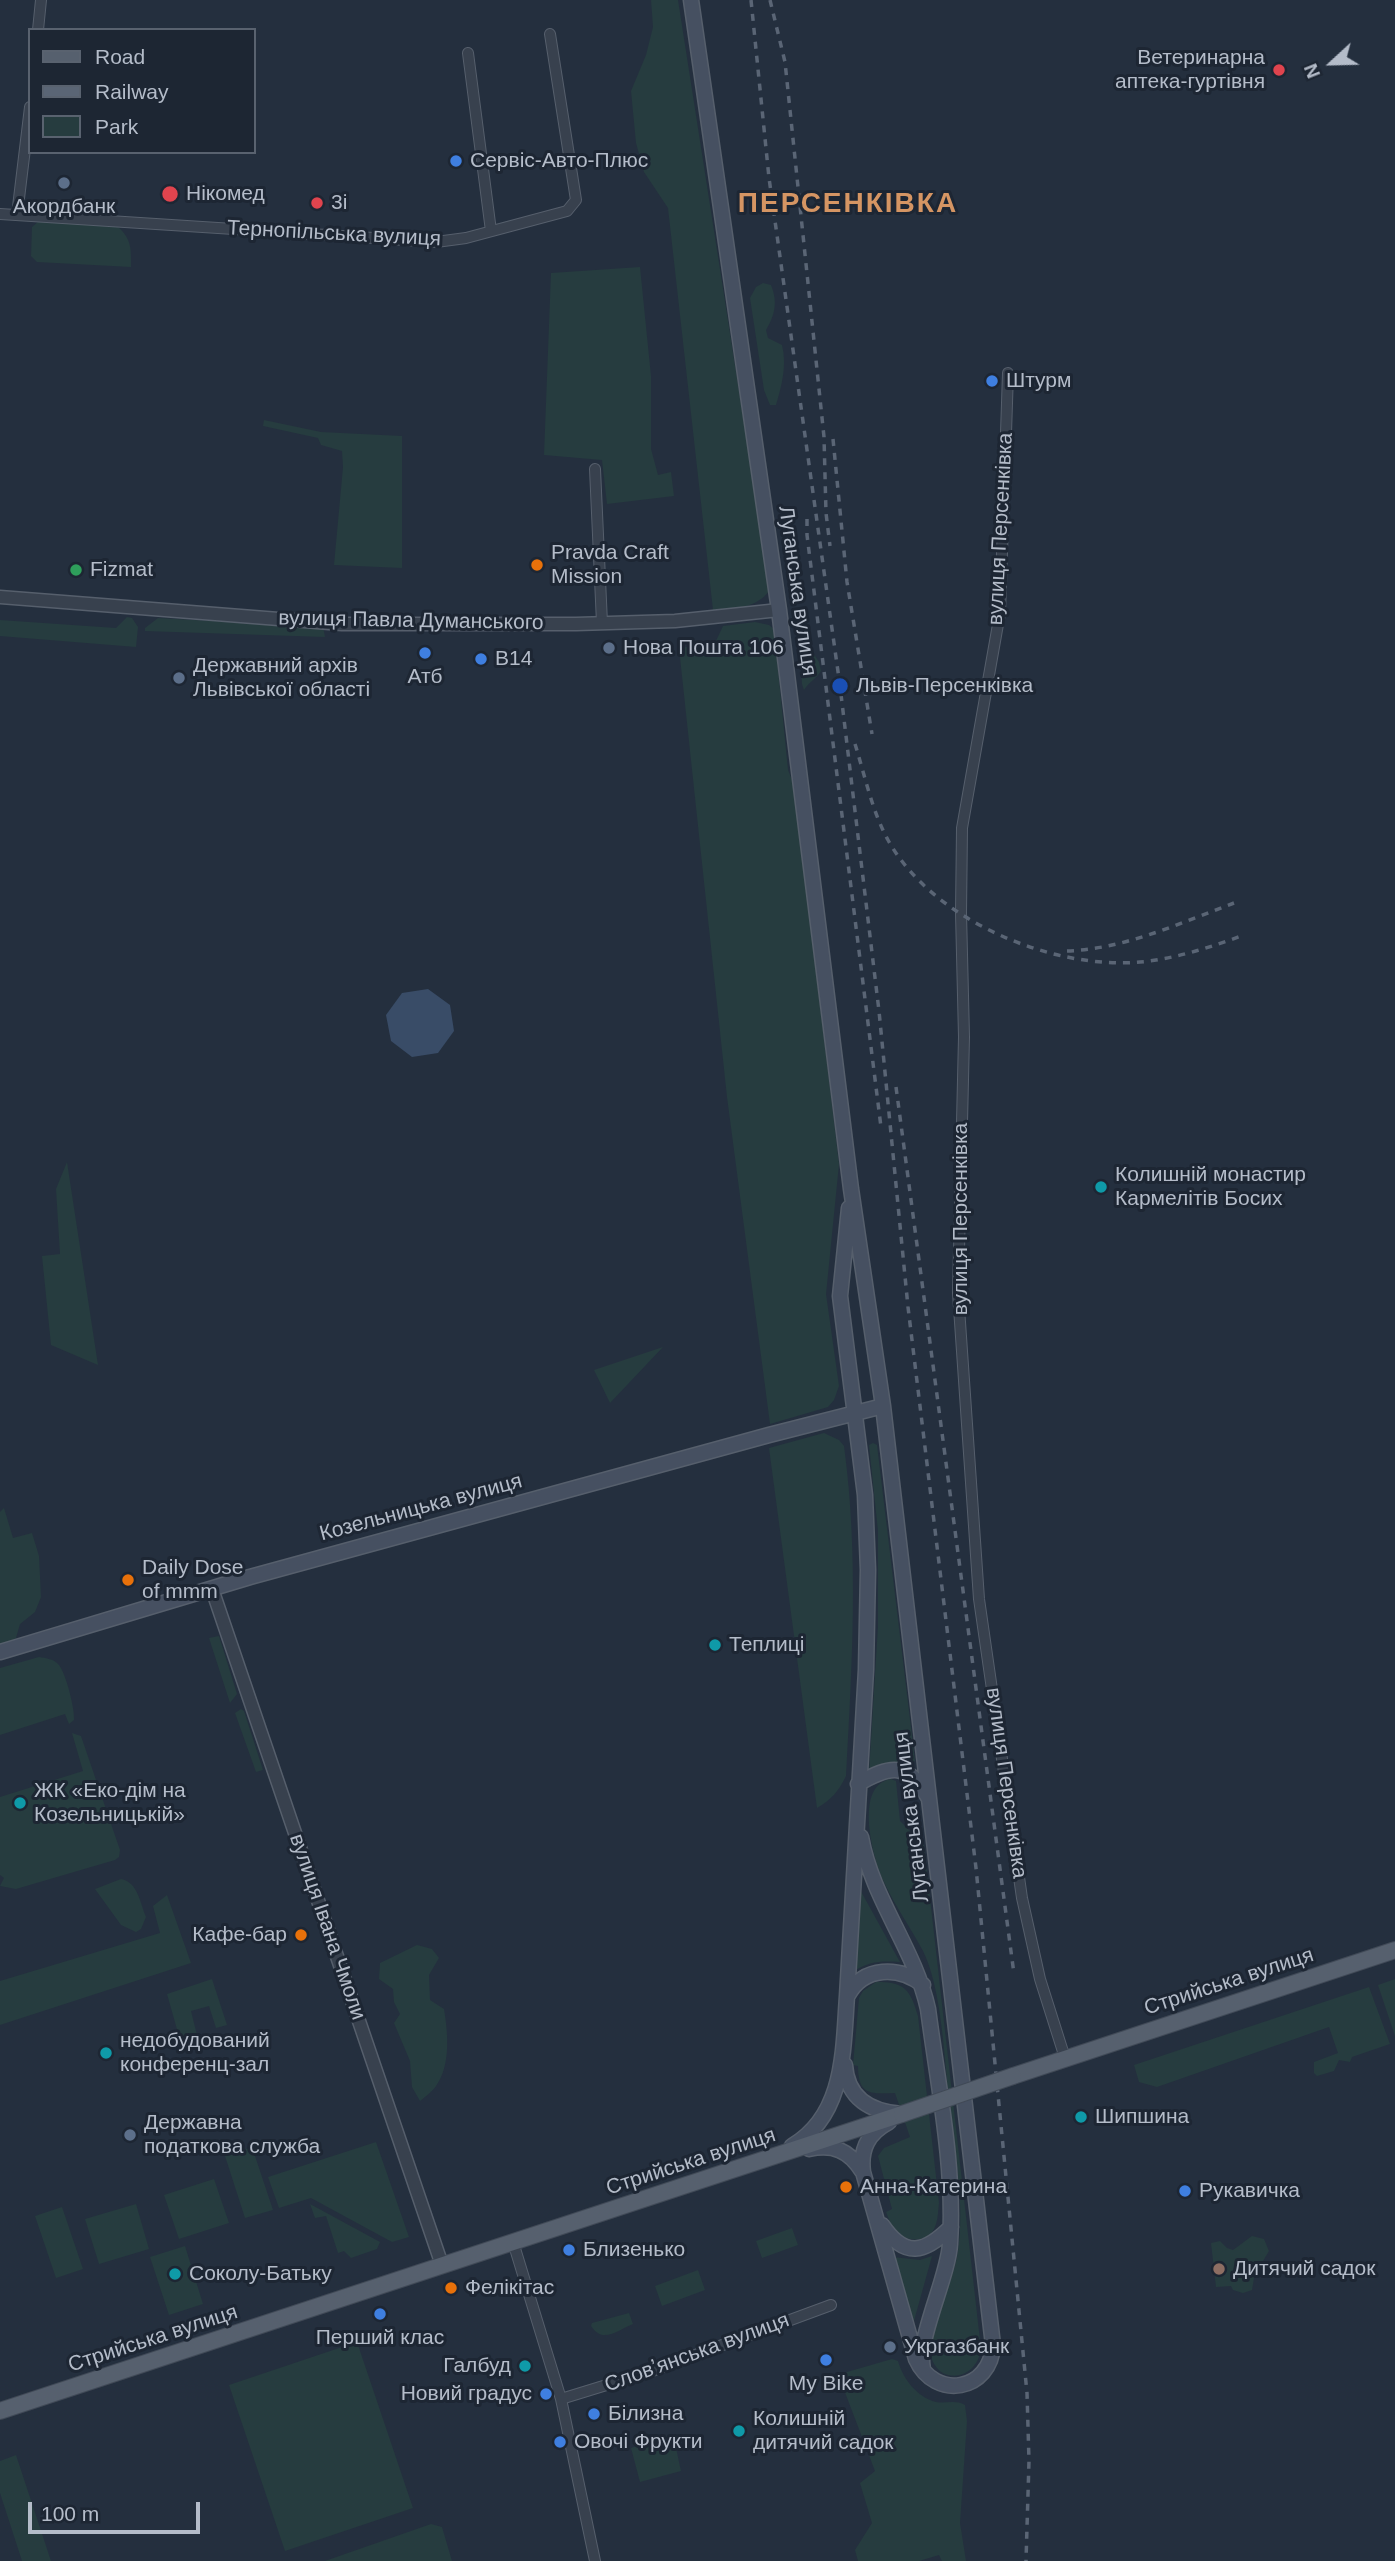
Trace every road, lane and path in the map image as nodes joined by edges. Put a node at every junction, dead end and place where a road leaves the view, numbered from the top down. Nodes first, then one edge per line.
1 (41, 0) edge
2 (691, 0) edge
3 (38, 28) edge
4 (550, 34) dead end
5 (468, 53) dead end
6 (28, 124) edge
7 (0, 214) edge
8 (17, 215) junction
9 (491, 231) junction
10 (1008, 373) dead end
11 (595, 469) dead end
12 (0, 597) edge
13 (779, 610) junction
14 (602, 623) junction
15 (851, 1189) junction
16 (883, 1406) junction
17 (855, 1413) junction
18 (212, 1589) junction
19 (0, 1652) edge
20 (858, 1784) junction
21 (932, 1803) junction
22 (858, 1818) junction
23 (1395, 1950) edge
24 (923, 1985) junction
25 (847, 1996) junction
26 (844, 2047) junction
27 (1065, 2058) junction
28 (902, 2114) junction
29 (775, 2157) junction
30 (863, 2172) junction
31 (874, 2211) junction
32 (951, 2227) junction
33 (513, 2242) junction
34 (442, 2265) junction
35 (831, 2305) dead end
36 (924, 2373) junction
37 (561, 2399) junction
38 (0, 2412) edge
39 (595, 2561) edge

1 - 3 street
2 - 13 main road, Луганська вулиця
4 - 9 street, Тернопільська вулиця
5 - 9 street
6 - 8 street
7 - 8 street, Тернопільська вулиця
8 - 9 street, Тернопільська вулиця
10 - 27 street, вулиця Персенківка
11 - 14 street
12 - 14 street, вулиця Павла Думанського
13 - 14 street, вулиця Павла Думанського
13 - 15 main road, Луганська вулиця
15 - 16 main road, Луганська вулиця
15 - 17 main road, Луганська вулиця
16 - 17 main road, Козельницька вулиця
16 - 21 main road, Луганська вулиця
17 - 18 main road, Козельницька вулиця
17 - 20 main road, Луганська вулиця
18 - 19 main road, Козельницька вулиця
18 - 34 street, вулиця Івана Чмоли
20 - 21 main road
20 - 22 main road, Луганська вулиця
21 - 36 main road, Луганська вулиця
22 - 24 main road, Луганська вулиця
22 - 25 main road, Луганська вулиця
23 - 27 main road, Стрийська вулиця
24 - 25 main road
24 - 32 main road, Луганська вулиця
25 - 26 main road, Луганська вулиця
26 - 28 main road, Луганська вулиця
26 - 29 main road, Луганська вулиця
27 - 28 main road, Стрийська вулиця, bridge
28 - 29 main road, Стрийська вулиця
28 - 30 main road
29 - 30 main road
29 - 33 main road, Стрийська вулиця
30 - 31 main road
31 - 32 main road
31 - 36 main road
32 - 36 main road, Луганська вулиця
33 - 34 main road, Стрийська вулиця
33 - 37 street
34 - 38 main road, Стрийська вулиця
35 - 37 street, Словʼянська вулиця
37 - 39 street

